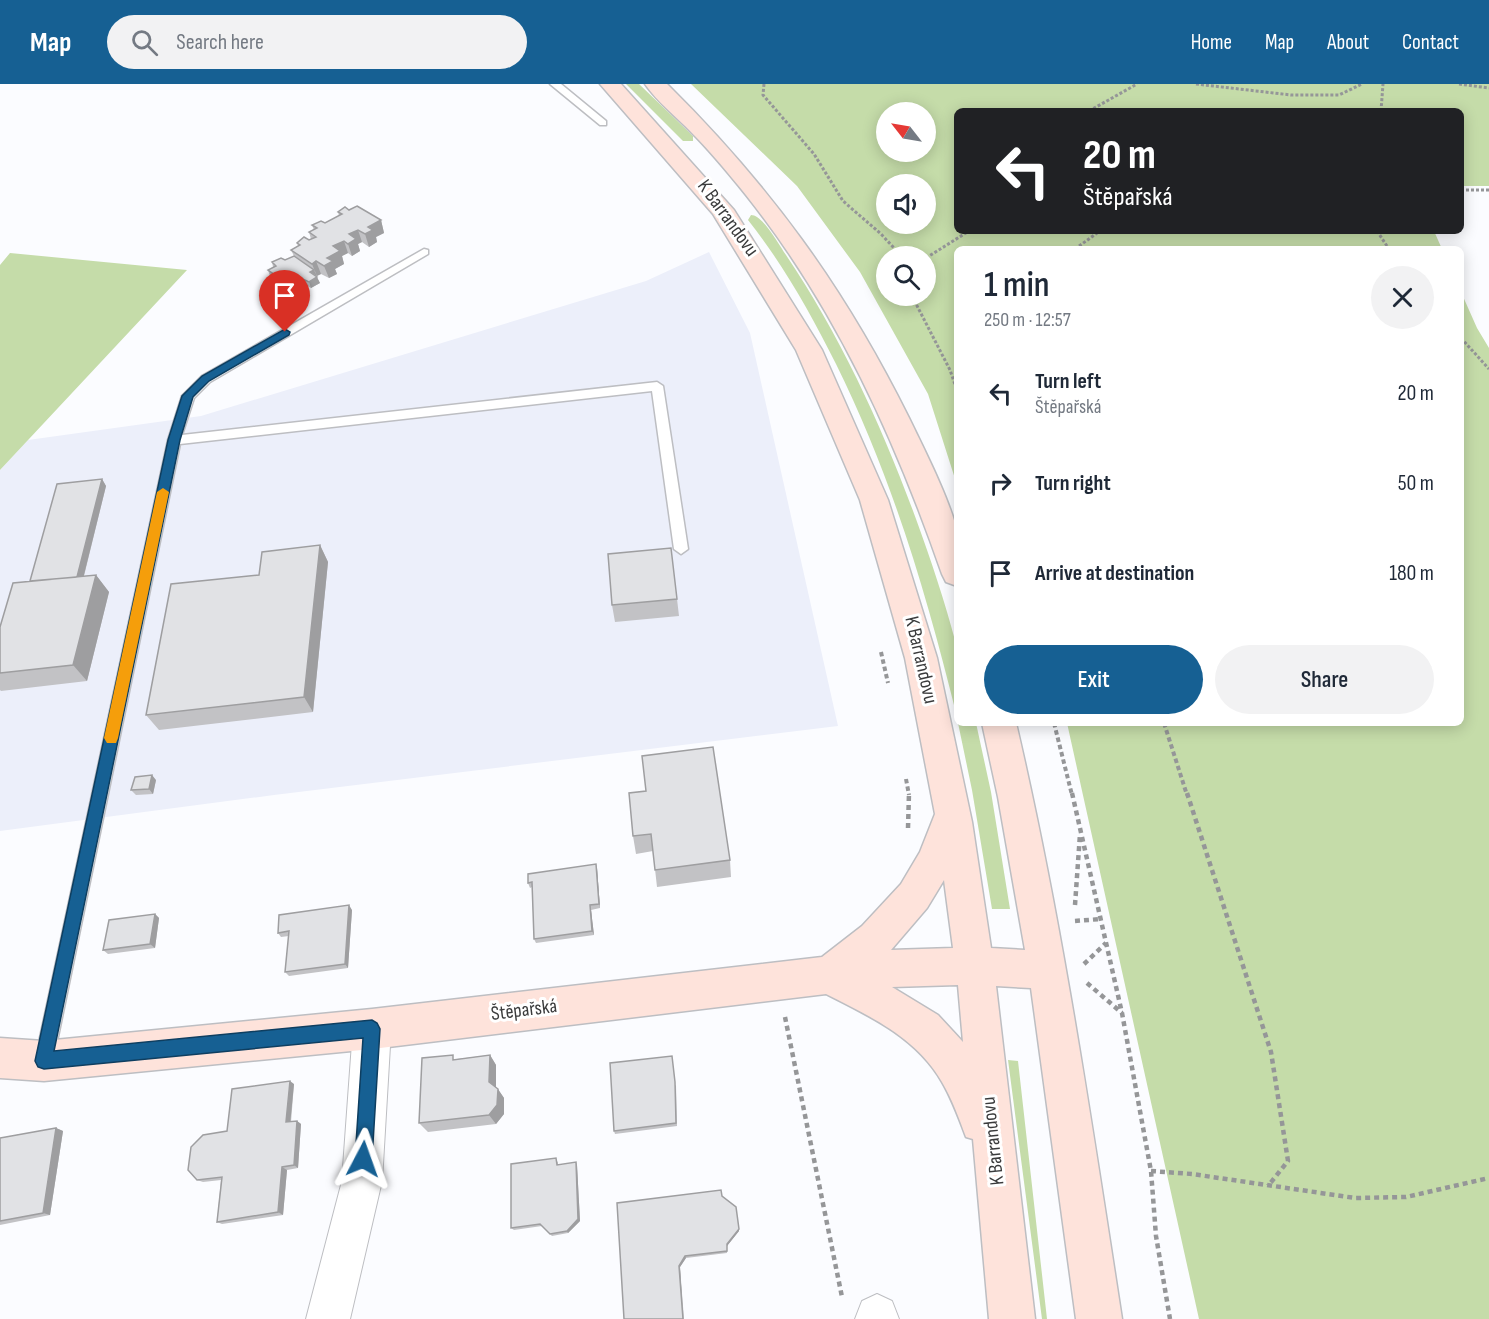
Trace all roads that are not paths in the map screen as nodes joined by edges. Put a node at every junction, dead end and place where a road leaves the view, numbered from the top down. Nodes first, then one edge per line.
1 (555, 84) edge
2 (610, 84) edge
3 (655, 84) edge
4 (672, 94) edge
5 (603, 123) dead end
6 (424, 252) dead end
7 (174, 440) junction
8 (681, 549) dead end
9 (954, 566) edge
10 (1000, 726) edge
11 (953, 812) junction
12 (973, 966) junction
13 (1065, 974) junction
14 (829, 976) junction
15 (372, 1029) junction
16 (0, 1058) edge
17 (44, 1061) junction
18 (996, 1169) junction
19 (328, 1319) edge
20 (1012, 1319) edge
21 (1099, 1319) edge

1 - 5 lane
2 - 11 main road, K Barrandovu
3 - 4 main road, K Barrandovu
4 - 9 main road, K Barrandovu
6 - 7 lane
7 - 8 lane
7 - 17 lane
10 - 13 main road
11 - 12 main road, K Barrandovu
11 - 14 main road
12 - 13 main road, Štěpařská
12 - 14 main road, Štěpařská
12 - 18 main road, K Barrandovu
13 - 21 main road
14 - 15 main road, Štěpařská
14 - 18 main road
15 - 17 main road, Štěpařská
15 - 19 street
16 - 17 main road, Štěpařská
18 - 20 main road, K Barrandovu

